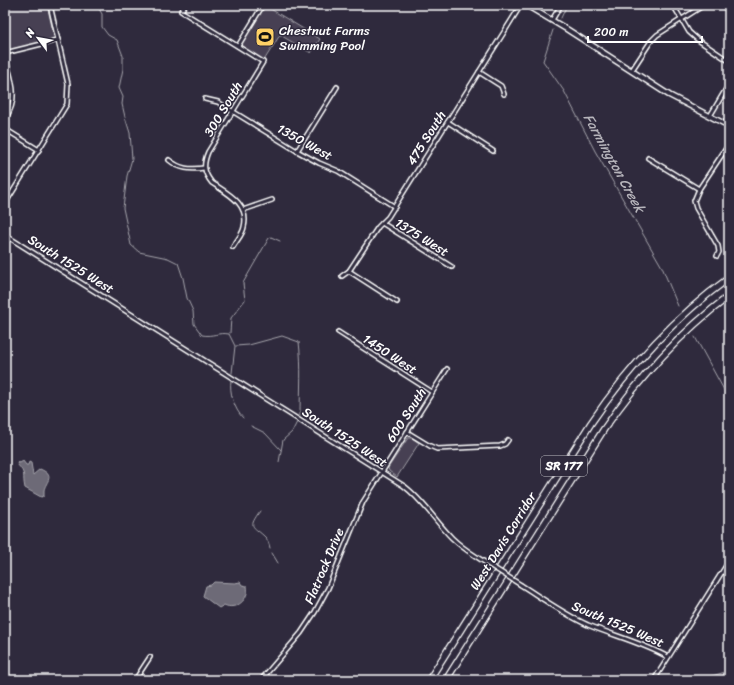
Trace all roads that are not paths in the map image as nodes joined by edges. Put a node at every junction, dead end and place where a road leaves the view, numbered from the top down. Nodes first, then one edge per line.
1 (9, 5) edge
2 (50, 5) edge
3 (185, 5) edge
4 (263, 5) edge
5 (521, 5) edge
6 (526, 5) edge
7 (561, 5) edge
8 (673, 5) edge
9 (704, 5) edge
10 (5, 6) edge
11 (682, 19) junction
12 (552, 20) junction
13 (58, 40) junction
14 (238, 46) junction
15 (5, 54) edge
16 (729, 61) edge
17 (632, 70) junction
18 (479, 72) junction
19 (729, 84) edge
20 (337, 87) dead end
21 (504, 94) dead end
22 (205, 99) dead end
23 (233, 111) junction
24 (710, 116) junction
25 (5, 119) edge
26 (448, 122) junction
27 (729, 126) edge
28 (5, 129) edge
29 (729, 144) edge
30 (39, 150) junction
31 (296, 150) junction
32 (493, 151) dead end
33 (648, 158) dead end
34 (169, 160) dead end
35 (204, 168) junction
36 (699, 188) junction
37 (272, 200) dead end
38 (5, 204) edge
39 (395, 207) junction
40 (243, 210) junction
41 (382, 223) junction
42 (5, 235) edge
43 (233, 246) dead end
44 (717, 256) dead end
45 (452, 267) dead end
46 (349, 271) junction
47 (342, 276) dead end
48 (729, 278) edge
49 (729, 296) edge
50 (397, 302) dead end
51 (338, 332) dead end
52 (447, 369) dead end
53 (432, 392) junction
54 (407, 432) junction
55 (508, 440) dead end
56 (382, 472) junction
57 (729, 561) edge
58 (150, 657) dead end
59 (668, 657) junction
60 (135, 680) edge
61 (260, 680) edge
62 (429, 680) edge
63 (446, 680) edge
64 (654, 680) edge

1 - 10 street
2 - 13 street
3 - 14 street
4 - 14 street
5 - 18 street, 475 South
6 - 12 street
7 - 12 street
8 - 11 street
9 - 11 street
11 - 16 street
11 - 17 street
12 - 17 street
13 - 15 street
13 - 30 street
14 - 23 street, 300 South
15 - 25 street
17 - 24 street
18 - 21 street
18 - 26 street, 475 South
19 - 24 street
20 - 31 street
22 - 23 street, 1350 West
23 - 31 street, 1350 West
23 - 35 street, 300 South
24 - 27 street
26 - 32 street
26 - 39 street, 475 South
28 - 30 street
29 - 36 street
30 - 38 street
31 - 39 street, 1350 West
33 - 36 street
34 - 35 street
35 - 40 street
36 - 44 street
37 - 40 street
39 - 41 street, 475 South
40 - 43 street
41 - 45 street, 1375 West
41 - 46 street, 475 South
42 - 56 street, South 1525 West
46 - 47 street, 475 South
46 - 50 street
48 - 62 highway, West Davis Corridor / SR 177
49 - 63 highway, West Davis Corridor / SR 177
51 - 53 street, 1450 West
52 - 53 street, 600 South
53 - 54 street, 600 South
54 - 55 street
54 - 56 street, 600 South
56 - 59 street, South 1525 West, bridge
56 - 61 street, Flatrock Drive
57 - 59 street
58 - 60 street
59 - 64 street

